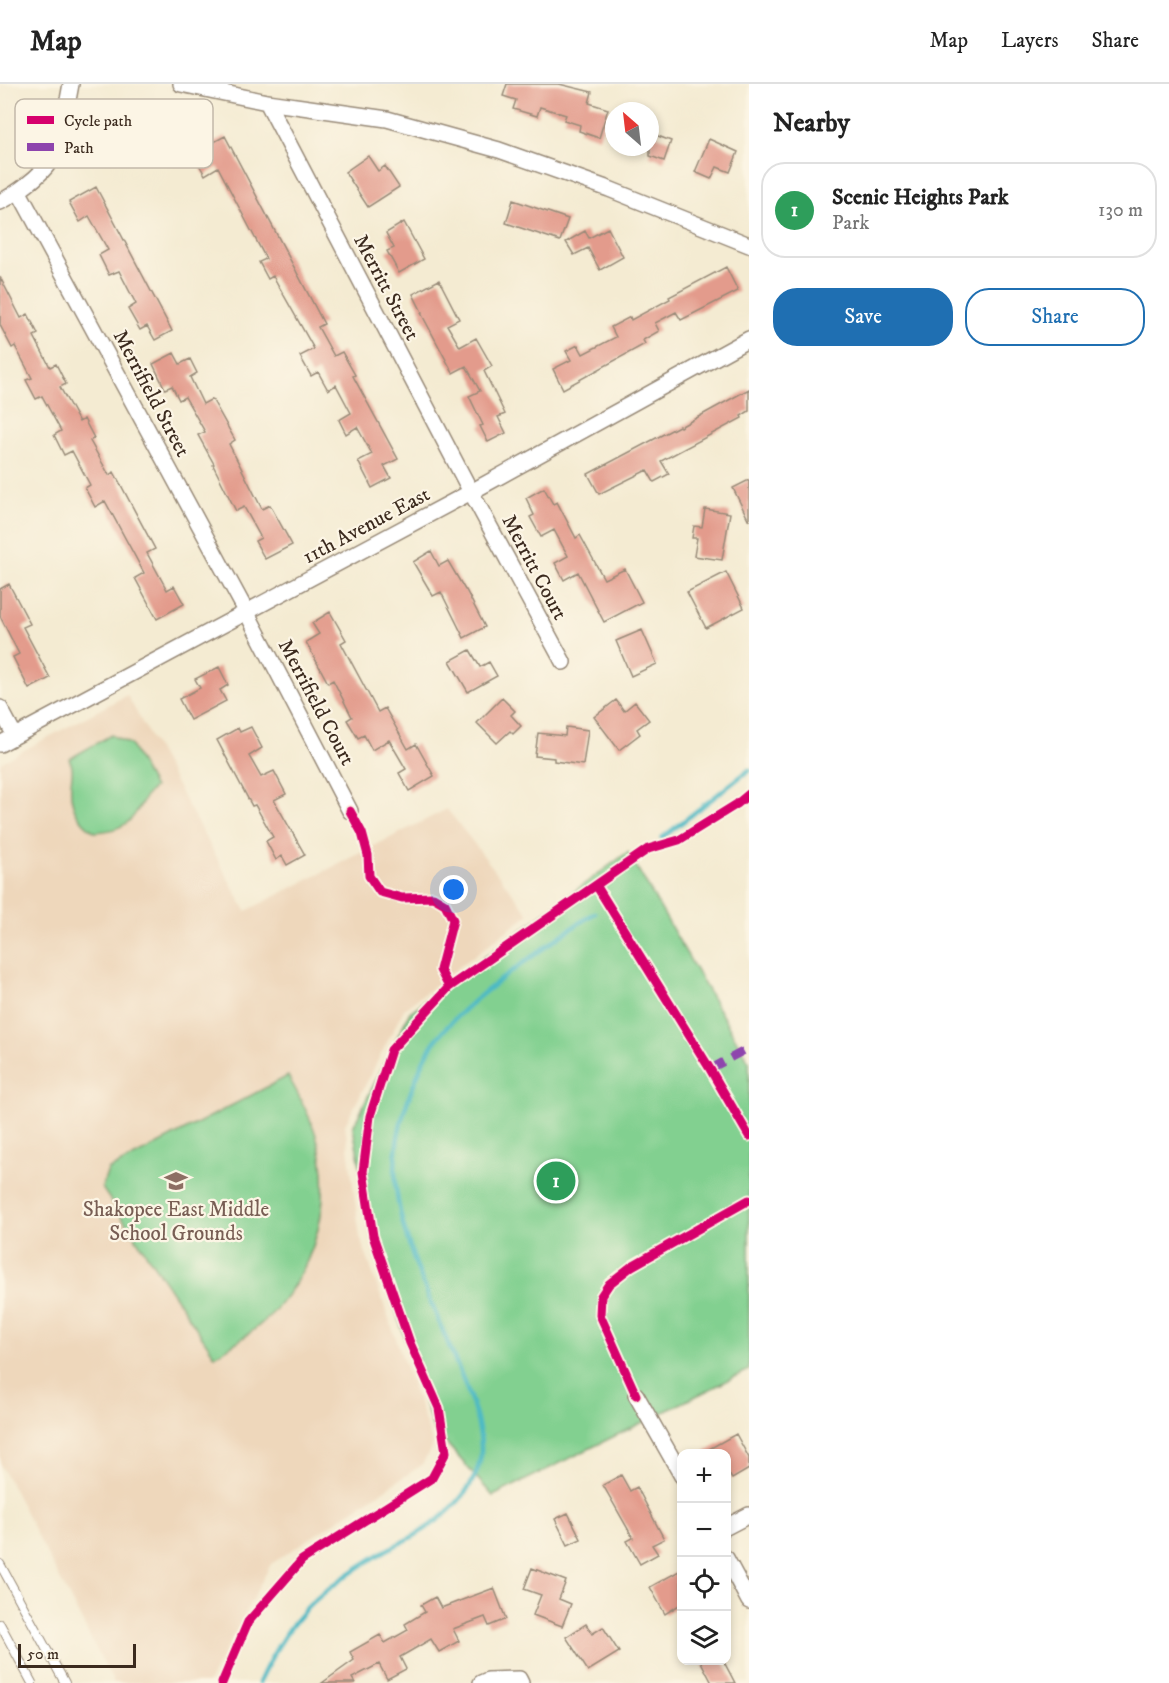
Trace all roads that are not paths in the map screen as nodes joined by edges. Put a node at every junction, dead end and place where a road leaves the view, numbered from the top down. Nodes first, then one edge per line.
1 (71, 84) edge
2 (181, 84) edge
3 (68, 99) edge
4 (267, 102) junction
5 (43, 168) edge
6 (19, 192) junction
7 (0, 202) edge
8 (749, 245) edge
9 (749, 339) edge
10 (471, 492) junction
11 (247, 613) junction
12 (563, 662) dead end
13 (0, 708) edge
14 (15, 736) junction
15 (0, 744) edge
16 (350, 811) dead end
17 (636, 1395) dead end
18 (677, 1469) edge
19 (749, 1515) edge
20 (731, 1524) edge
21 (0, 1564) edge
22 (731, 1567) edge
23 (749, 1601) edge
24 (0, 1624) edge
25 (520, 1681) edge
26 (32, 1683) edge
27 (65, 1683) edge
28 (481, 1683) edge

1 - 3 street
2 - 4 street
4 - 8 street
4 - 10 street, Merritt Street
5 - 6 street
6 - 7 street
6 - 11 street, Merrifield Street
9 - 10 street, 11th Avenue East
10 - 11 street, 11th Avenue East
10 - 12 street, Merritt Court
11 - 14 street, 11th Avenue East
11 - 16 street, Merrifield Court
13 - 14 street
14 - 15 street, 11th Avenue East
17 - 18 street
19 - 20 street
21 - 27 lane
22 - 23 street
24 - 26 lane
25 - 28 street

